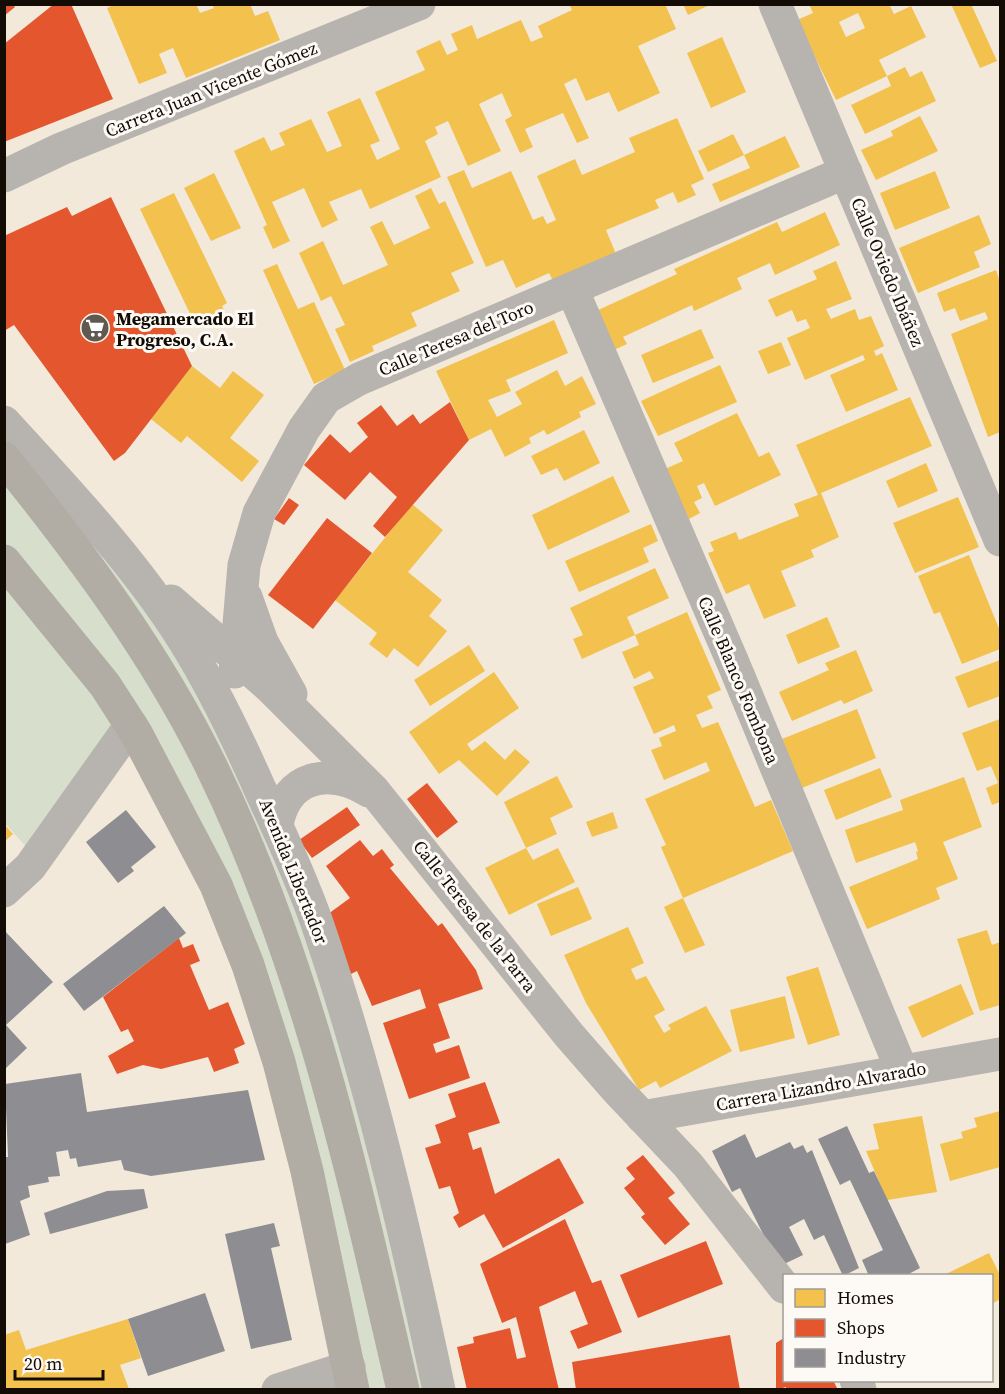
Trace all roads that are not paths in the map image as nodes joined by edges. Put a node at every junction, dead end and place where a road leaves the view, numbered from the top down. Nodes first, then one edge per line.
1 (775, 4) edge
2 (401, 8) edge
3 (846, 172) junction
4 (4, 176) edge
5 (572, 289) junction
6 (4, 422) edge
7 (4, 459) edge
8 (1000, 540) edge
9 (4, 561) edge
10 (137, 572) junction
11 (242, 582) junction
12 (236, 657) junction
13 (130, 725) junction
14 (319, 735) junction
15 (243, 749) junction
16 (382, 800) junction
17 (277, 825) junction
18 (4, 891) edge
19 (1000, 1054) edge
20 (902, 1071) junction
21 (642, 1117) junction
22 (783, 1286) edge
23 (351, 1378) edge
24 (278, 1389) edge
25 (403, 1389) edge
26 (439, 1389) edge

1 - 3 street, Calle Oviedo Ibáñez
2 - 4 street, Carrera Juan Vicente Gómez
3 - 5 street, Calle Teresa del Toro
3 - 8 street, Calle Oviedo Ibáñez
5 - 11 street, Calle Teresa del Toro
5 - 20 street, Calle Blanco Fombona
6 - 10 street, Avenida Libertador
7 - 25 main road, Avenida Libertador
9 - 13 main road
10 - 12 street, Calle Teresa de la Parra
10 - 15 street, Avenida Libertador
11 - 12 street, Calle Teresa del Toro
11 - 14 street
12 - 14 street, Calle Teresa de la Parra
12 - 15 street, Calle Teresa del Toro
13 - 18 street
13 - 23 main road
14 - 16 street, Calle Teresa de la Parra
15 - 17 street, Avenida Libertador
16 - 17 street
16 - 21 street, Calle Teresa de la Parra
17 - 26 street, Avenida Libertador
19 - 20 street, Carrera Lizandro Alvarado
20 - 21 street, Carrera Lizandro Alvarado
21 - 22 street, Calle Teresa de la Parra
23 - 24 street

